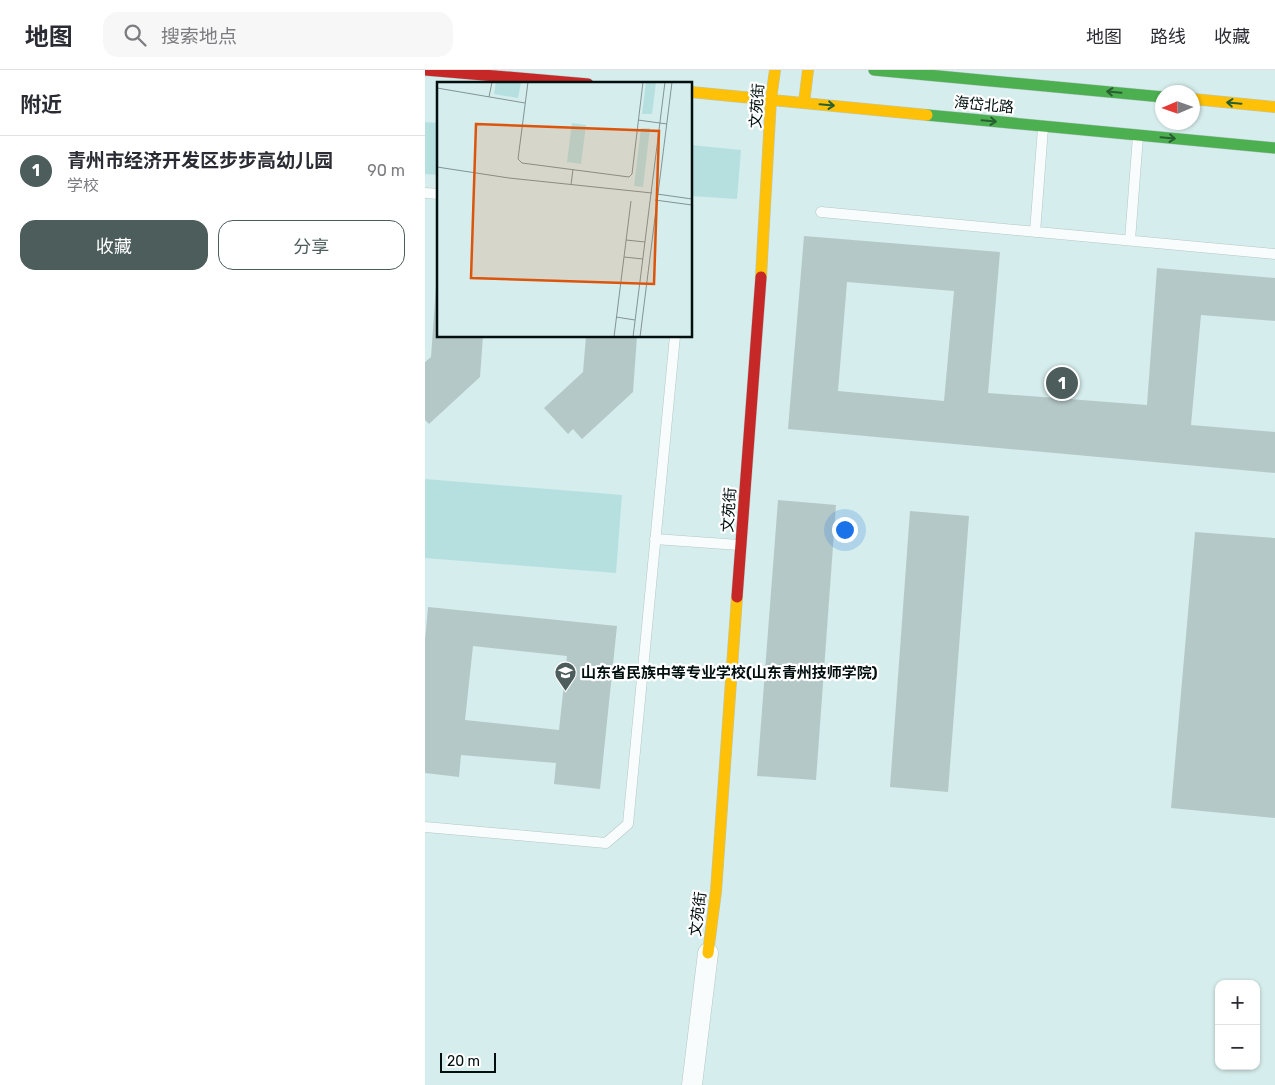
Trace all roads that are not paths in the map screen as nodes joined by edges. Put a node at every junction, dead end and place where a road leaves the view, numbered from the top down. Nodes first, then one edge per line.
1 (425, 70) edge
2 (775, 70) edge
3 (808, 70) edge
4 (874, 70) edge
5 (565, 82) edge
6 (693, 92) edge
7 (1155, 96) edge
8 (771, 99) junction
9 (1200, 100) edge
10 (804, 103) junction
11 (1275, 107) edge
12 (1043, 126) junction
13 (1138, 135) junction
14 (1275, 148) edge
15 (821, 212) dead end
16 (1035, 232) junction
17 (1130, 240) junction
18 (1275, 254) edge
19 (675, 338) edge
20 (655, 539) junction
21 (741, 545) junction
22 (425, 827) edge
23 (708, 953) joint
24 (692, 1085) edge

1 - 5 main road
2 - 8 main road, 文苑街
3 - 10 main road
7 -> 4 main road, 海岱北路
6 - 8 main road, 海岱北路
8 - 10 main road, 海岱北路
8 - 21 main road, 文苑街
11 -> 9 main road
10 -> 12 main road, 海岱北路
12 - 13 main road, 海岱北路
12 - 16 lane
13 -> 14 main road, 海岱北路
13 - 17 lane
15 - 16 lane
16 - 17 lane
17 - 18 lane
19 - 20 lane
20 - 21 lane
20 - 22 lane
21 - 23 main road, 文苑街
23 - 24 street

